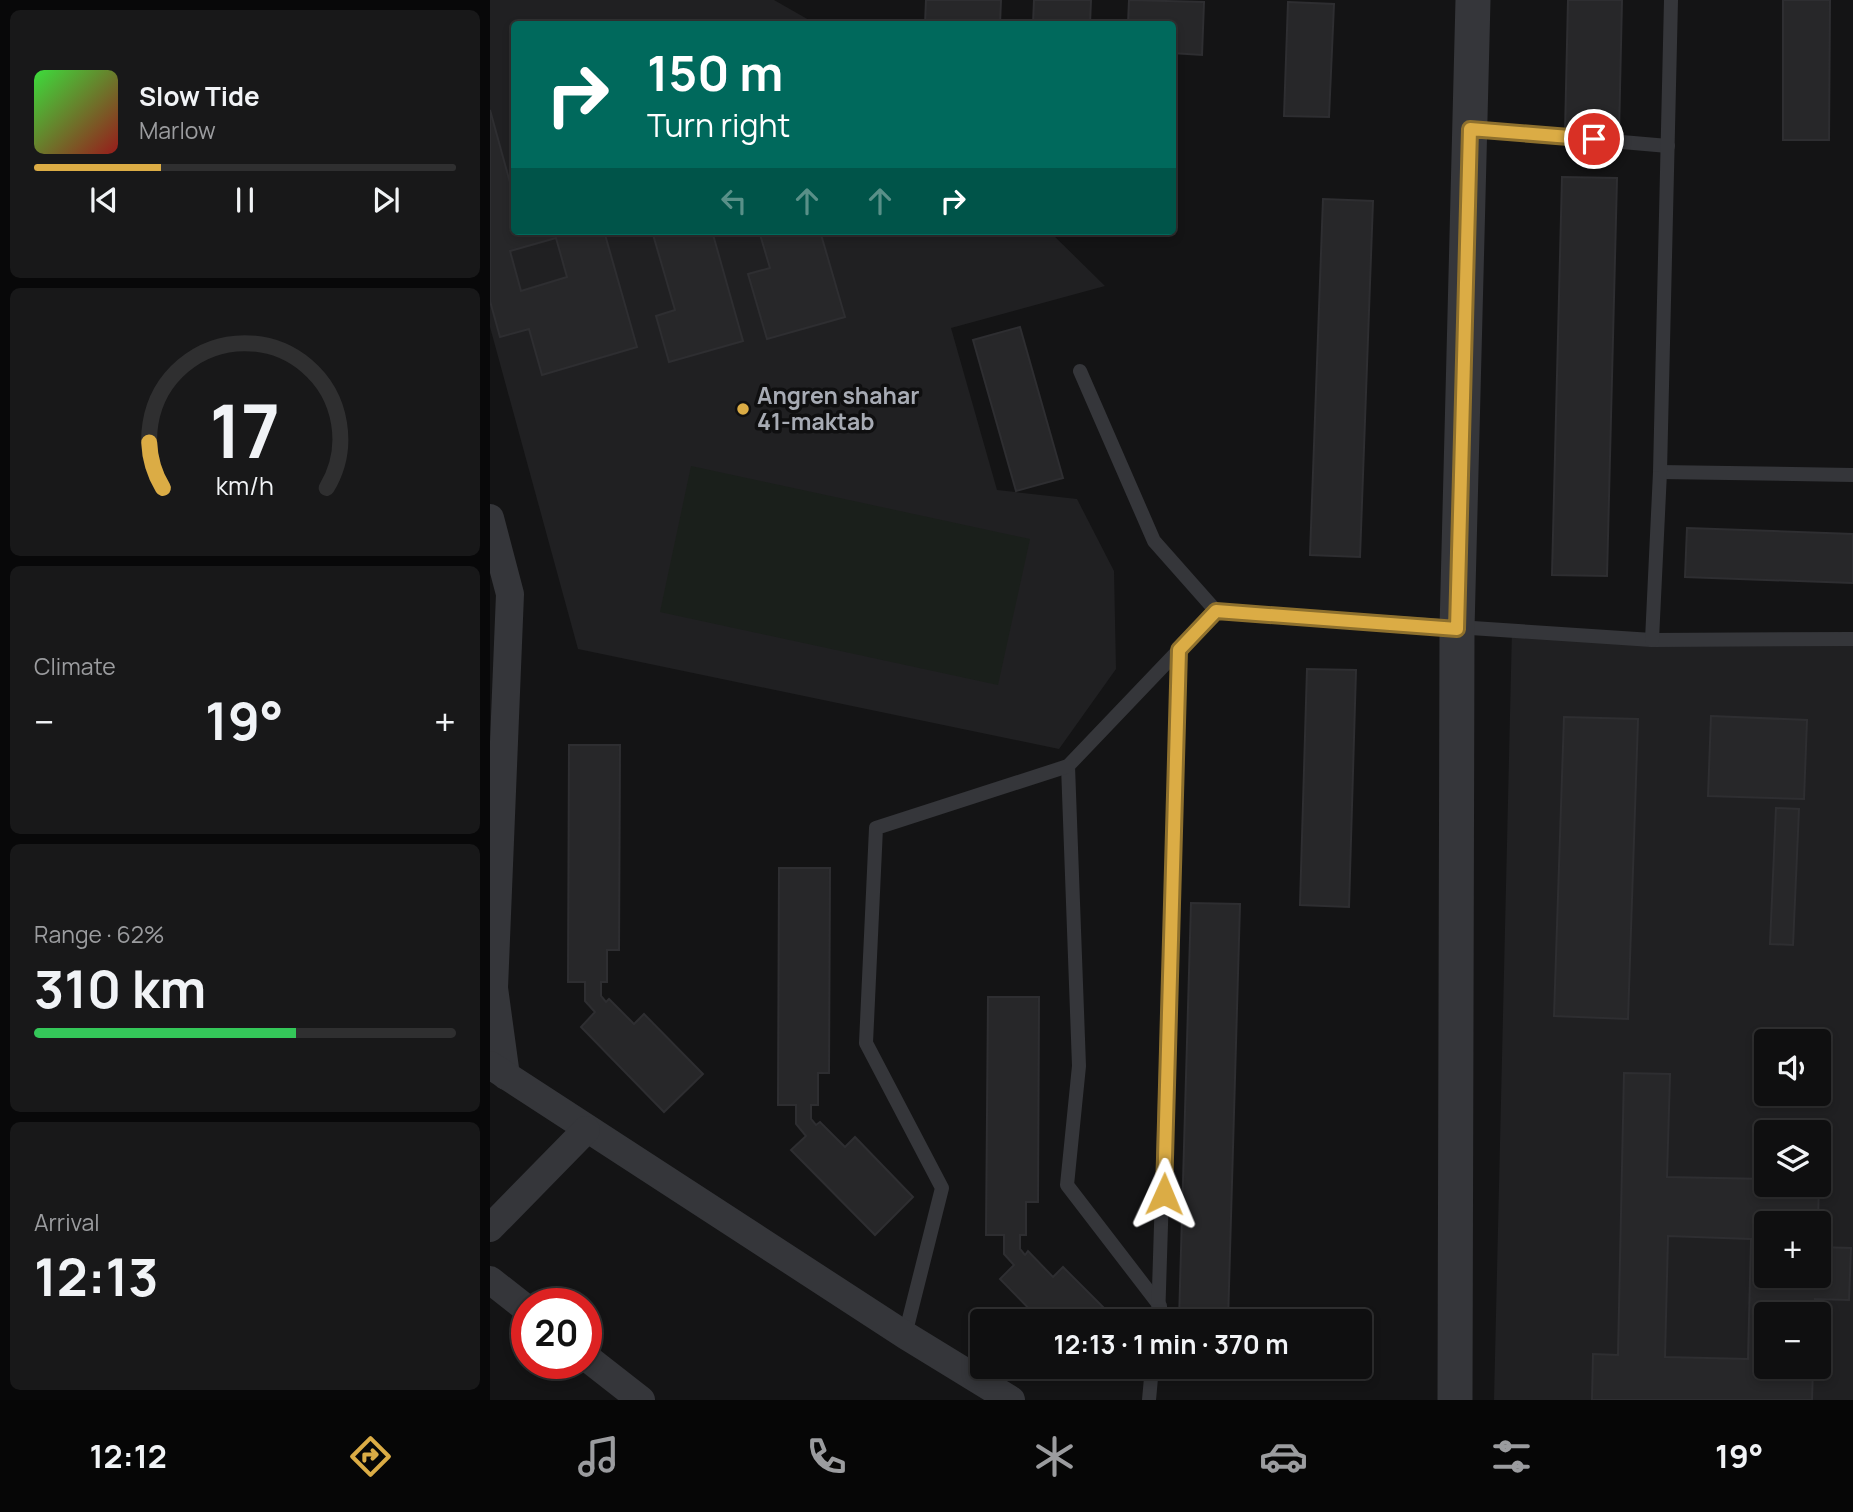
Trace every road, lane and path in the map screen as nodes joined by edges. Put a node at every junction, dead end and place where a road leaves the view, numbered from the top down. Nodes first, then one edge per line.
1 (1474, 0) edge
2 (1671, 0) edge
3 (1470, 129) junction
4 (1668, 146) junction
5 (1080, 371) dead end
6 (1660, 472) junction
7 (1853, 475) edge
8 (490, 517) edge
9 (1216, 611) junction
10 (1457, 629) junction
11 (1853, 639) edge
12 (1652, 640) junction
13 (1179, 650) junction
14 (1068, 766) junction
15 (498, 1071) edge
16 (586, 1130) junction
17 (490, 1228) edge
18 (490, 1280) edge
19 (511, 1296) edge
20 (1160, 1306) junction
21 (1160, 1309) edge
22 (905, 1335) junction
23 (602, 1369) edge
24 (1152, 1379) edge
25 (641, 1400) edge
26 (1011, 1400) edge
27 (1149, 1400) edge
28 (1455, 1400) edge

1 - 3 street
2 - 4 lane
3 - 4 lane
3 - 10 street
4 - 6 lane
5 - 9 lane
6 - 7 lane
6 - 12 lane
8 - 15 street
9 - 10 lane
9 - 13 lane
10 - 12 lane
10 - 28 street
11 - 12 lane
13 - 14 lane
13 - 20 lane
14 - 20 lane
14 - 22 lane
15 - 16 street
16 - 17 street
16 - 22 street
18 - 19 street
20 - 21 lane
22 - 26 street
23 - 25 street
24 - 27 lane

